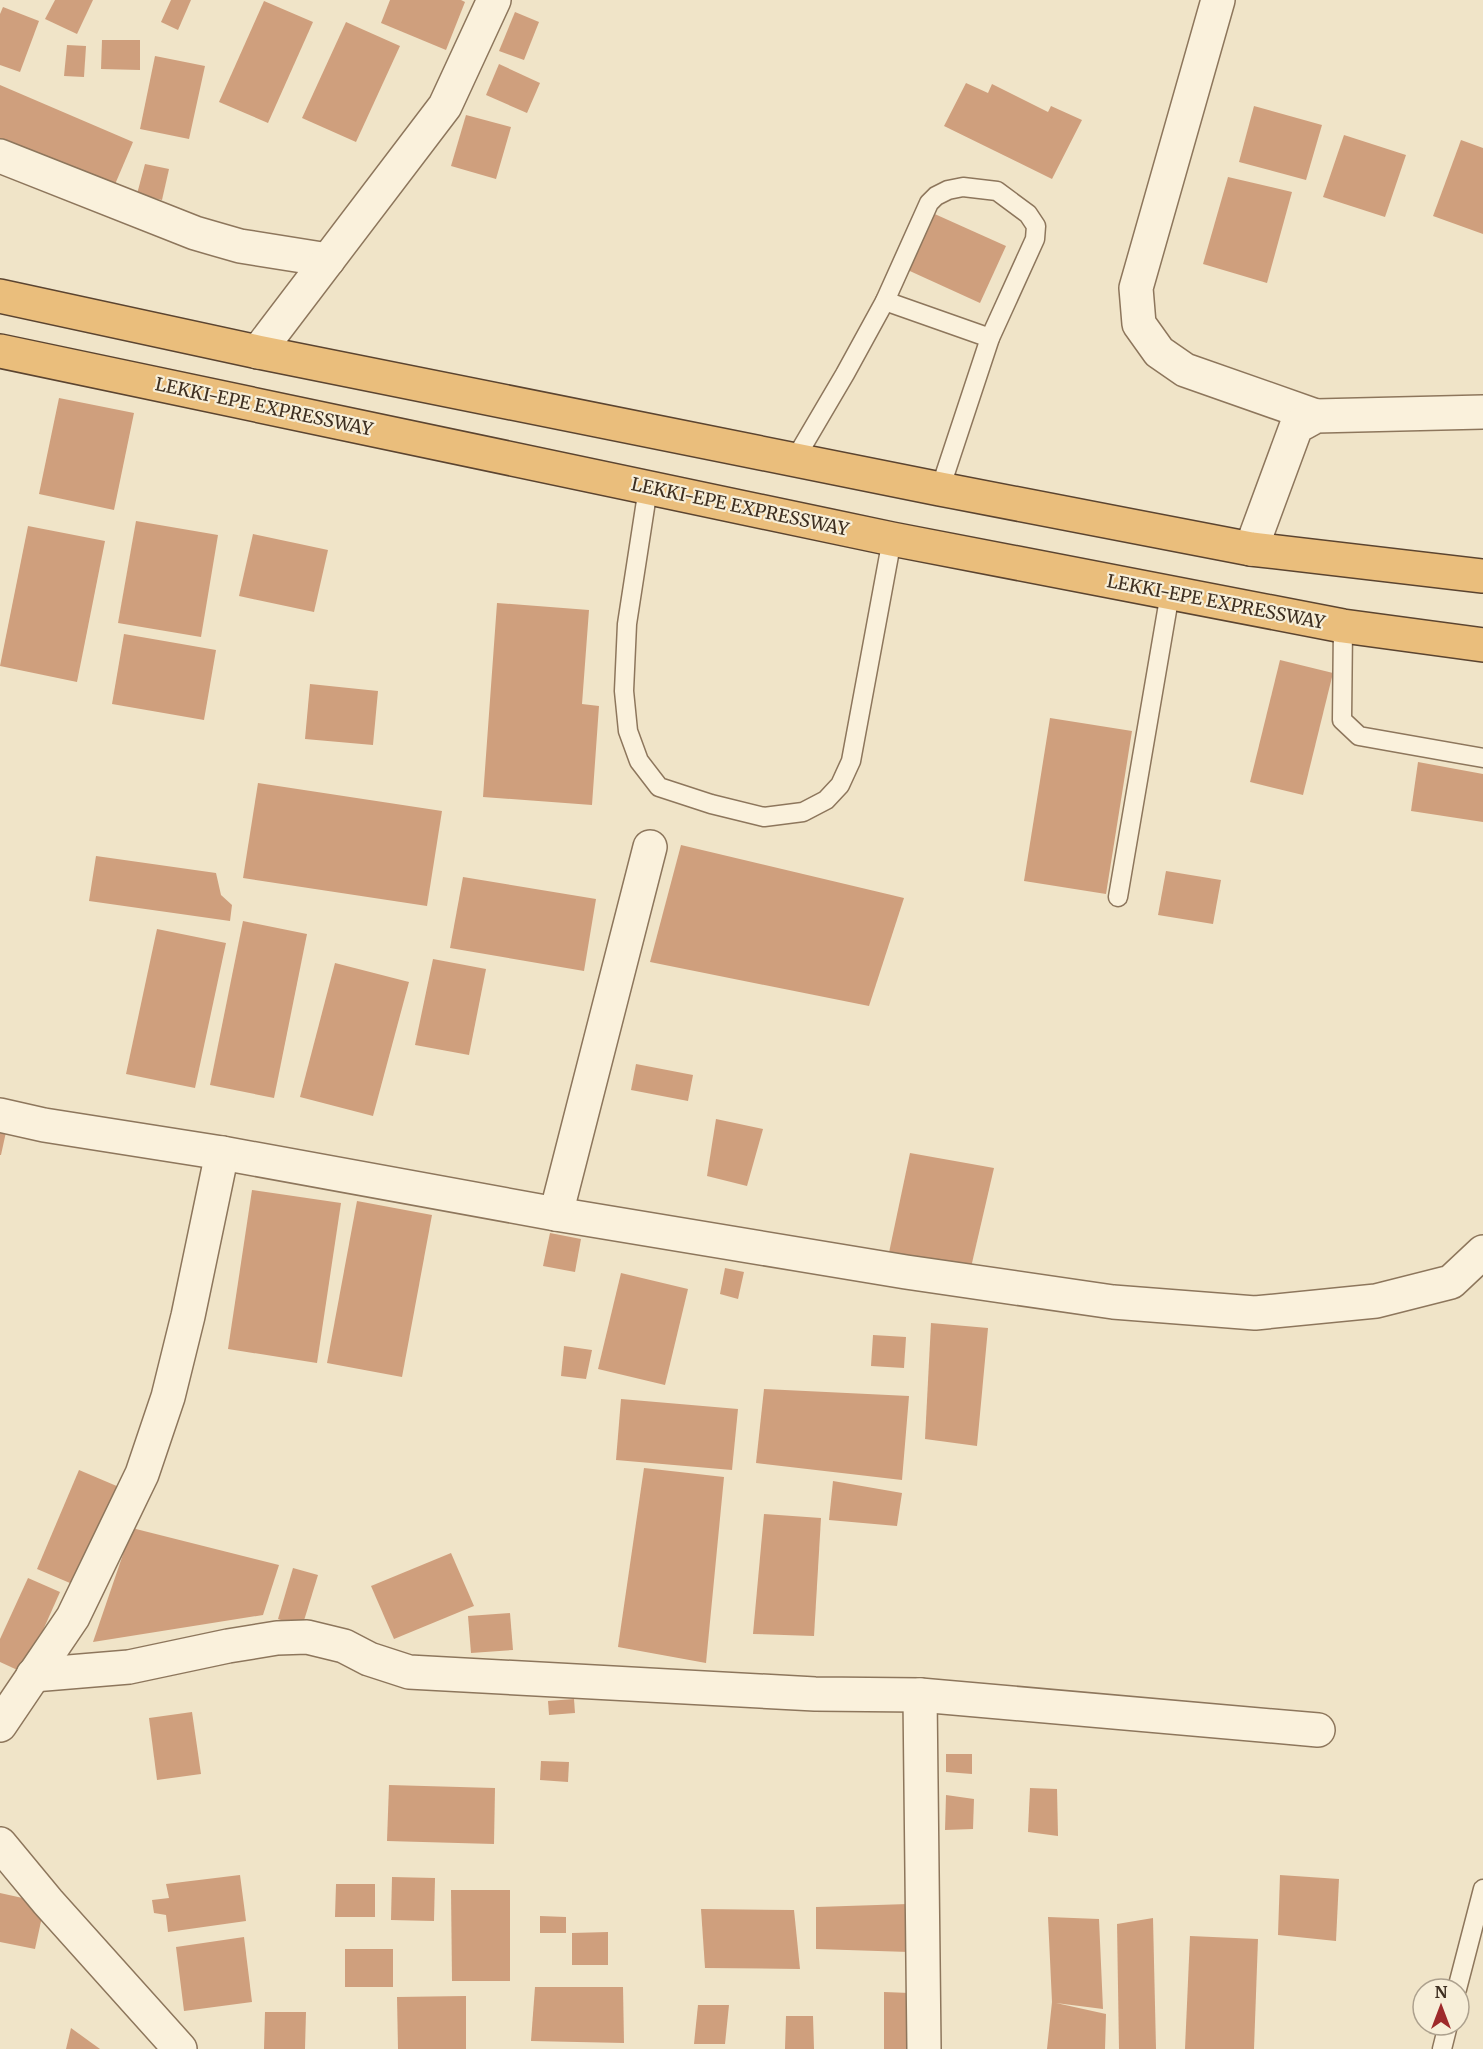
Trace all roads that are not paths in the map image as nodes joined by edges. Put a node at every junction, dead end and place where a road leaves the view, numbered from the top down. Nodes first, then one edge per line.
1 (494, 0) edge
2 (1218, 0) edge
3 (0, 156) edge
4 (328, 260) junction
5 (0, 296) edge
6 (885, 301) junction
7 (990, 338) junction
8 (0, 351) edge
9 (258, 352) junction
10 (1483, 412) edge
11 (1316, 416) junction
12 (795, 459) junction
13 (648, 488) junction
14 (940, 489) junction
15 (892, 539) junction
16 (1251, 549) junction
17 (1483, 576) edge
18 (1170, 593) junction
19 (1343, 626) junction
20 (1483, 645) edge
21 (1483, 758) edge
22 (650, 847) dead end
23 (1118, 897) dead end
24 (0, 1115) edge
25 (222, 1153) junction
26 (556, 1214) junction
27 (1483, 1252) edge
28 (33, 1675) junction
29 (920, 1695) junction
30 (0, 1725) edge
31 (1318, 1730) dead end
32 (0, 1844) edge
33 (1483, 1889) edge
34 (1460, 1977) edge
35 (180, 2049) edge
36 (924, 2049) edge

1 - 4 street
2 - 11 street
3 - 4 street
4 - 9 street
5 - 9 highway
6 - 7 lane
6 - 7 lane
6 - 12 lane
7 - 14 lane
8 - 13 highway, LEKKI-EPE EXPRESSWAY
9 - 12 highway
10 - 11 street
11 - 16 street
12 - 14 highway
13 - 15 highway, LEKKI-EPE EXPRESSWAY
13 - 15 lane
14 - 16 highway
15 - 18 highway, LEKKI-EPE EXPRESSWAY
16 - 17 highway
18 - 19 highway, LEKKI-EPE EXPRESSWAY
18 - 23 lane
19 - 20 highway, LEKKI-EPE EXPRESSWAY
19 - 21 lane
22 - 26 street
24 - 25 street
25 - 26 street
25 - 28 street
26 - 27 street
28 - 29 street
28 - 30 street
29 - 31 street
29 - 36 street
32 - 35 street
33 - 34 lane

